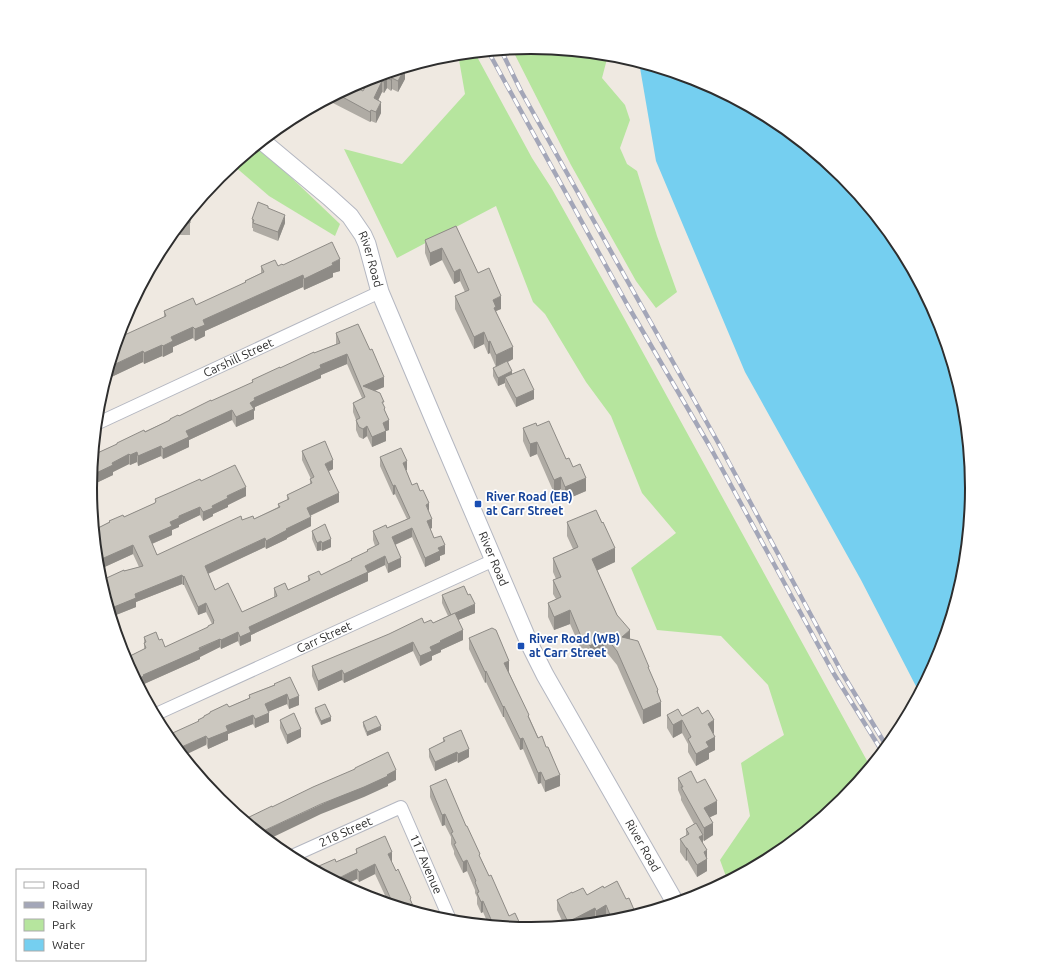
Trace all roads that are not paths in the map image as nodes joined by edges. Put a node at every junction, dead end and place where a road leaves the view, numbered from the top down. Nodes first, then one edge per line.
1 (266, 145) edge
2 (380, 292) junction
3 (103, 421) edge
4 (494, 560) junction
5 (159, 713) edge
6 (401, 807) joint
7 (297, 854) edge
8 (673, 899) edge
9 (448, 915) edge

1 - 2 street, River Road
2 - 3 street, Carshill Street
2 - 4 street, River Road
4 - 5 street, Carr Street
4 - 8 street, River Road
6 - 7 street, 218 Street
6 - 9 street, 117 Avenue

